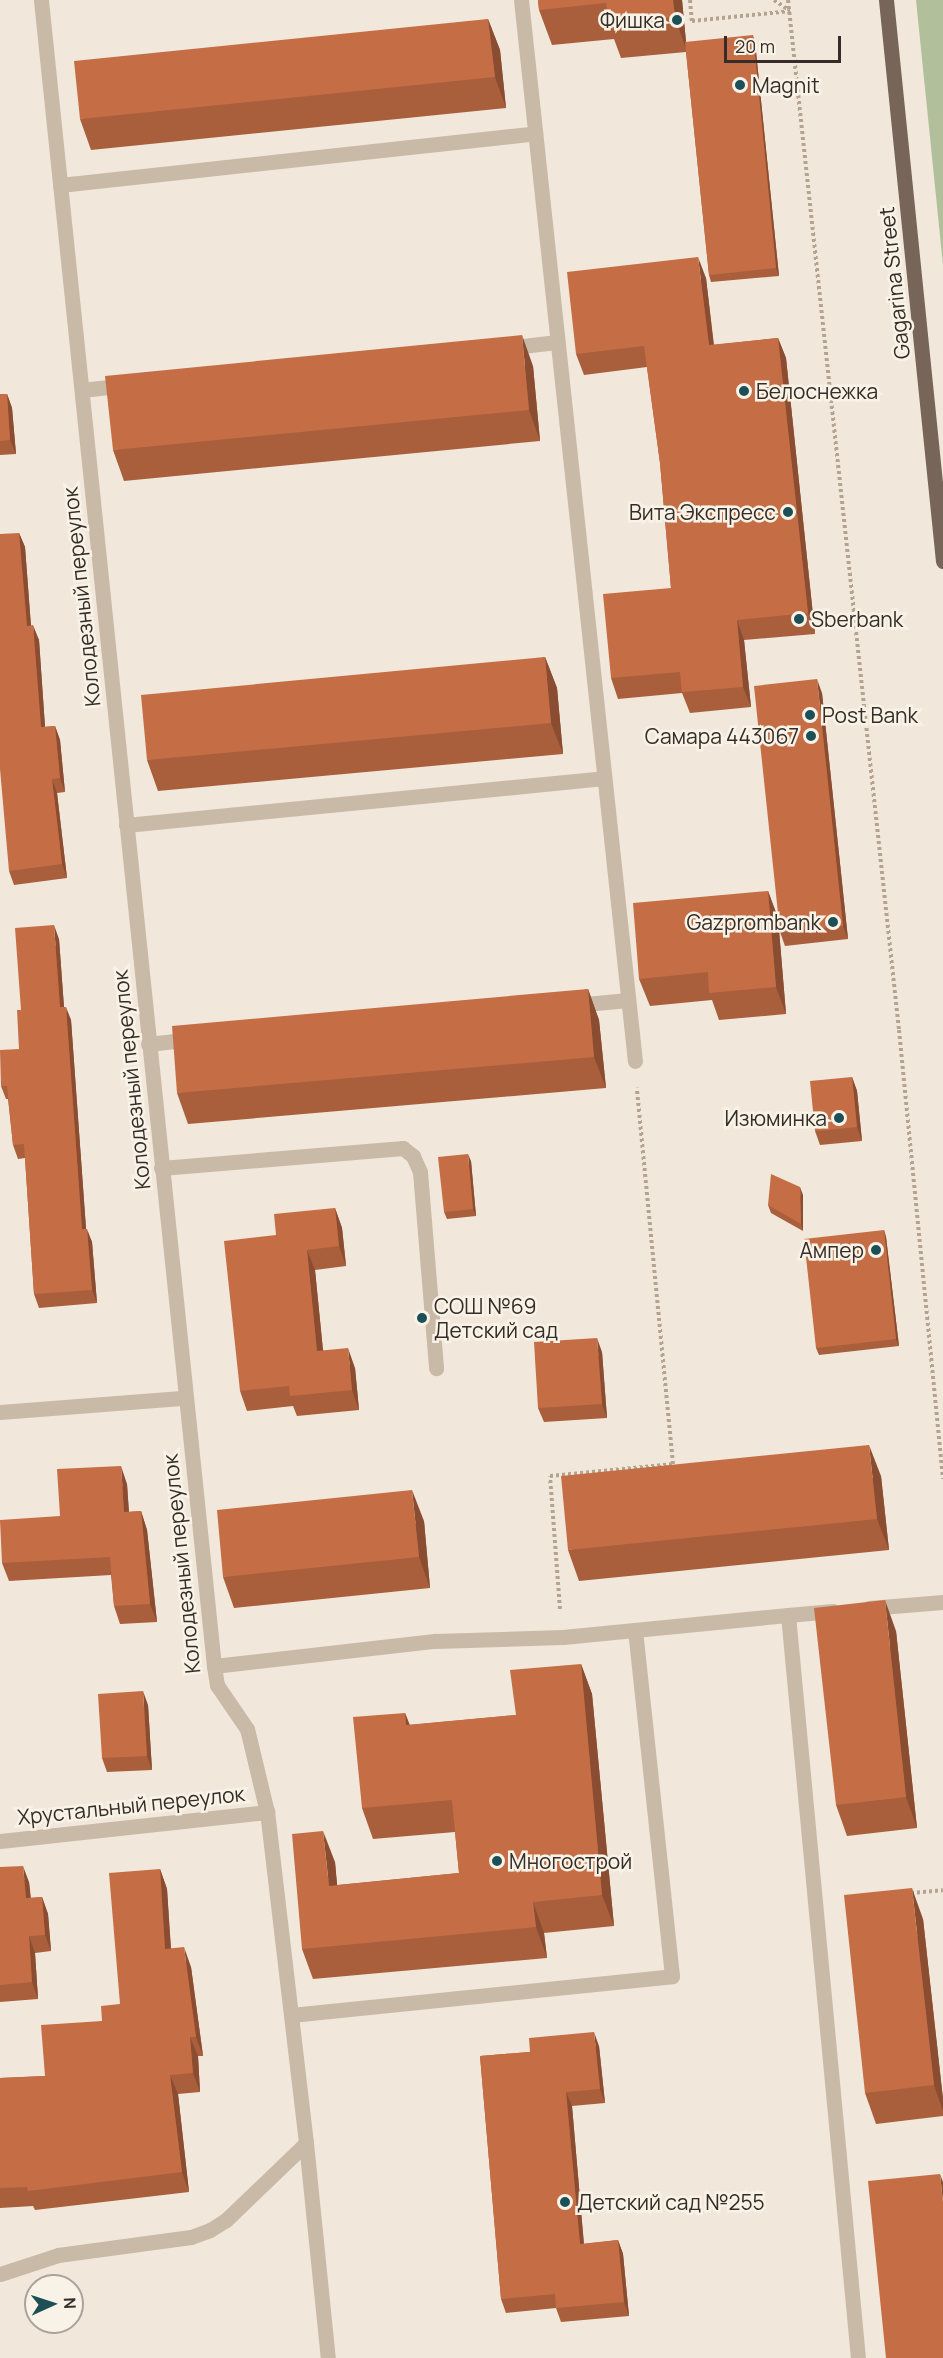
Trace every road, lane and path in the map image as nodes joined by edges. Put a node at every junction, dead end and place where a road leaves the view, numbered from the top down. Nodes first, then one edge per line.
1 (42, 0) edge
2 (521, 0) edge
3 (690, 0) edge
4 (774, 0) edge
5 (788, 0) edge
6 (886, 0) edge
7 (790, 11) junction
8 (535, 133) junction
9 (60, 185) junction
10 (557, 342) junction
11 (486, 350) edge
12 (141, 384) edge
13 (82, 390) junction
14 (943, 561) edge
15 (604, 778) junction
16 (126, 825) junction
17 (628, 1000) junction
18 (558, 1007) edge
19 (206, 1038) edge
20 (148, 1044) junction
21 (635, 1061) joint
22 (161, 1168) junction
23 (436, 1368) dead end
24 (184, 1398) junction
25 (0, 1412) edge
26 (943, 1479) edge
27 (943, 1602) edge
28 (788, 1615) junction
29 (635, 1630) junction
30 (563, 1637) junction
31 (214, 1666) junction
32 (267, 1812) junction
33 (0, 1840) edge
34 (943, 1890) edge
35 (908, 1893) edge
36 (291, 2015) junction
37 (306, 2143) junction
38 (0, 2274) edge
39 (328, 2358) edge
40 (858, 2358) edge

1 - 9 street, Колодезный переулок
2 - 8 street
3 - 7 path
4 - 7 path
5 - 7 path
6 - 14 main road, Gagarina Street
7 - 26 path
8 - 9 street
8 - 10 street
9 - 13 street, Колодезный переулок
10 - 11 street
10 - 15 street
12 - 13 street
13 - 16 street, Колодезный переулок
15 - 16 street
15 - 17 street
16 - 20 street, Колодезный переулок
17 - 18 street
17 - 21 street
19 - 20 street
20 - 22 street, Колодезный переулок
21 - 30 path
22 - 23 street
22 - 24 street, Колодезный переулок
24 - 25 street
24 - 31 street, Колодезный переулок
27 - 28 street
28 - 29 street
28 - 40 street
29 - 30 street
29 - 36 street
30 - 31 street
31 - 32 street, Колодезный переулок
32 - 33 street, Хрустальный переулок
32 - 36 street, Колодезный переулок
34 - 35 path
36 - 37 street, Колодезный переулок
37 - 38 street
37 - 39 street, Колодезный переулок

